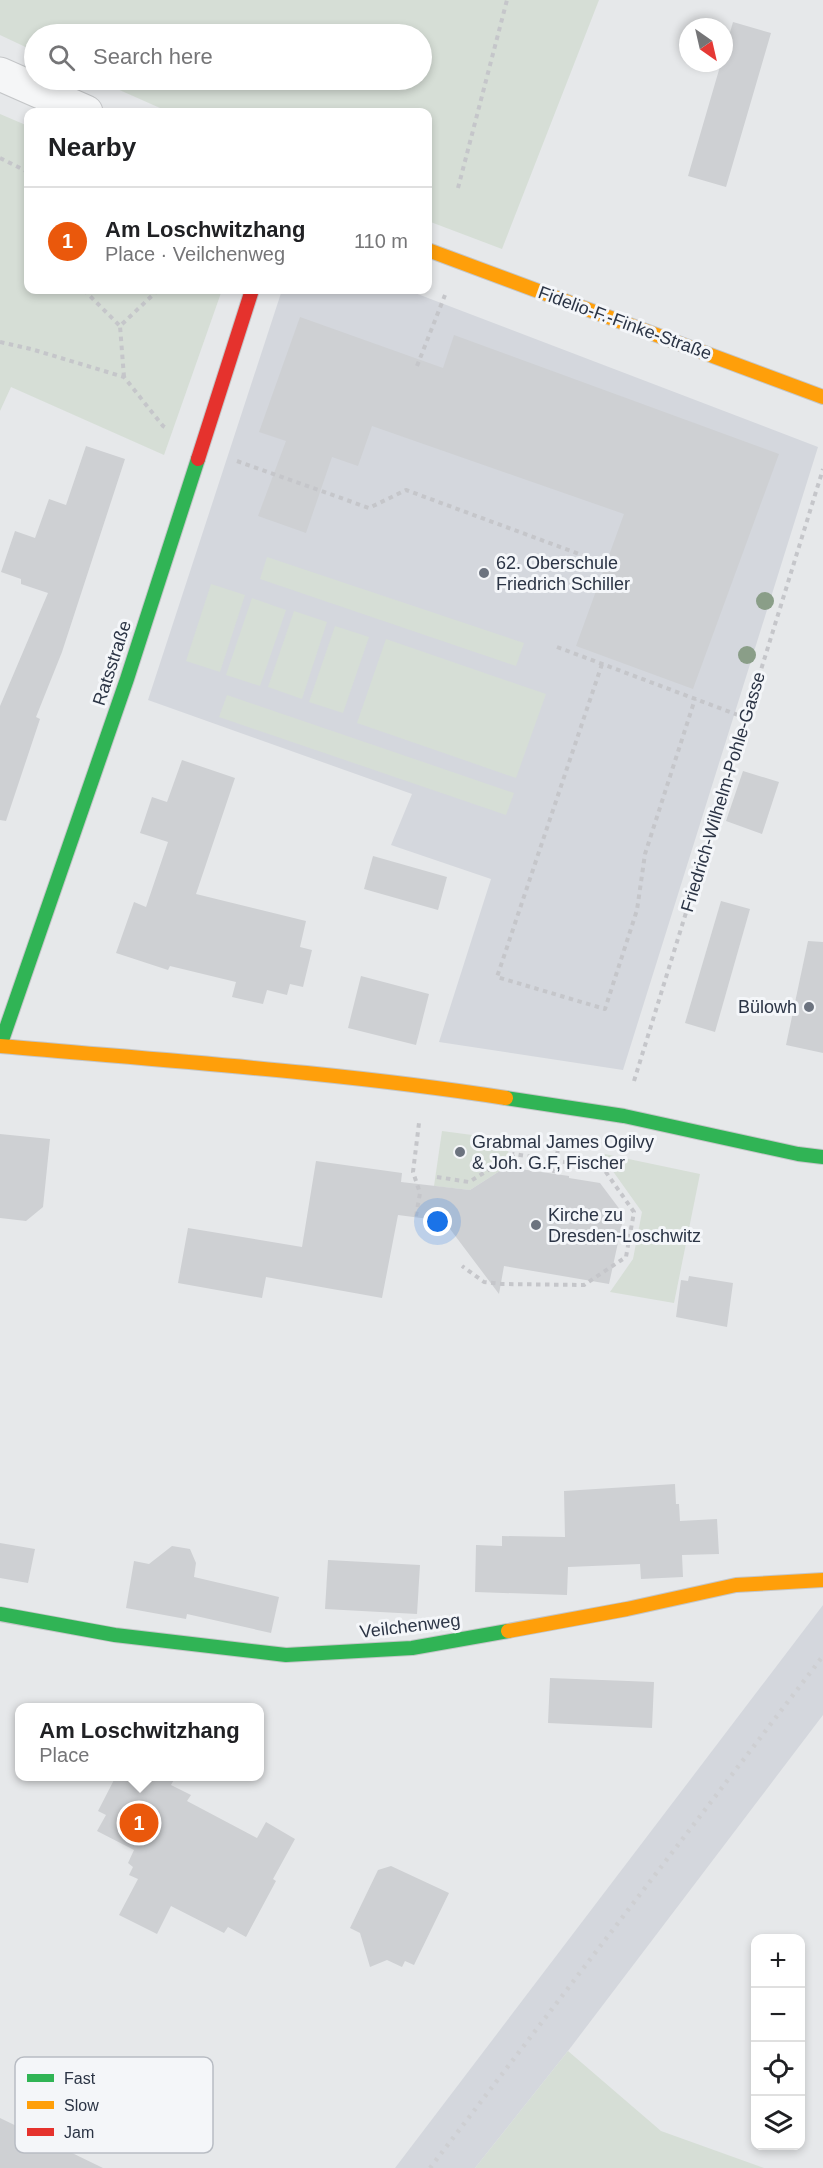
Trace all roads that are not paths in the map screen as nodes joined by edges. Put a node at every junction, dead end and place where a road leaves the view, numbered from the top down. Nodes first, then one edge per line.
1 (0, 74) edge
2 (24, 85) edge
3 (36, 90) edge
4 (77, 108) edge
5 (432, 251) edge
6 (251, 294) edge
7 (823, 397) edge
8 (0, 1046) edge
9 (823, 1157) edge
10 (823, 1580) edge
11 (0, 1614) edge

1 - 2 street
3 - 4 street
5 - 7 street, Fidelio-F.-Finke-Straße
6 - 8 street, Ratsstraße
8 - 9 street
10 - 11 street, Veilchenweg

